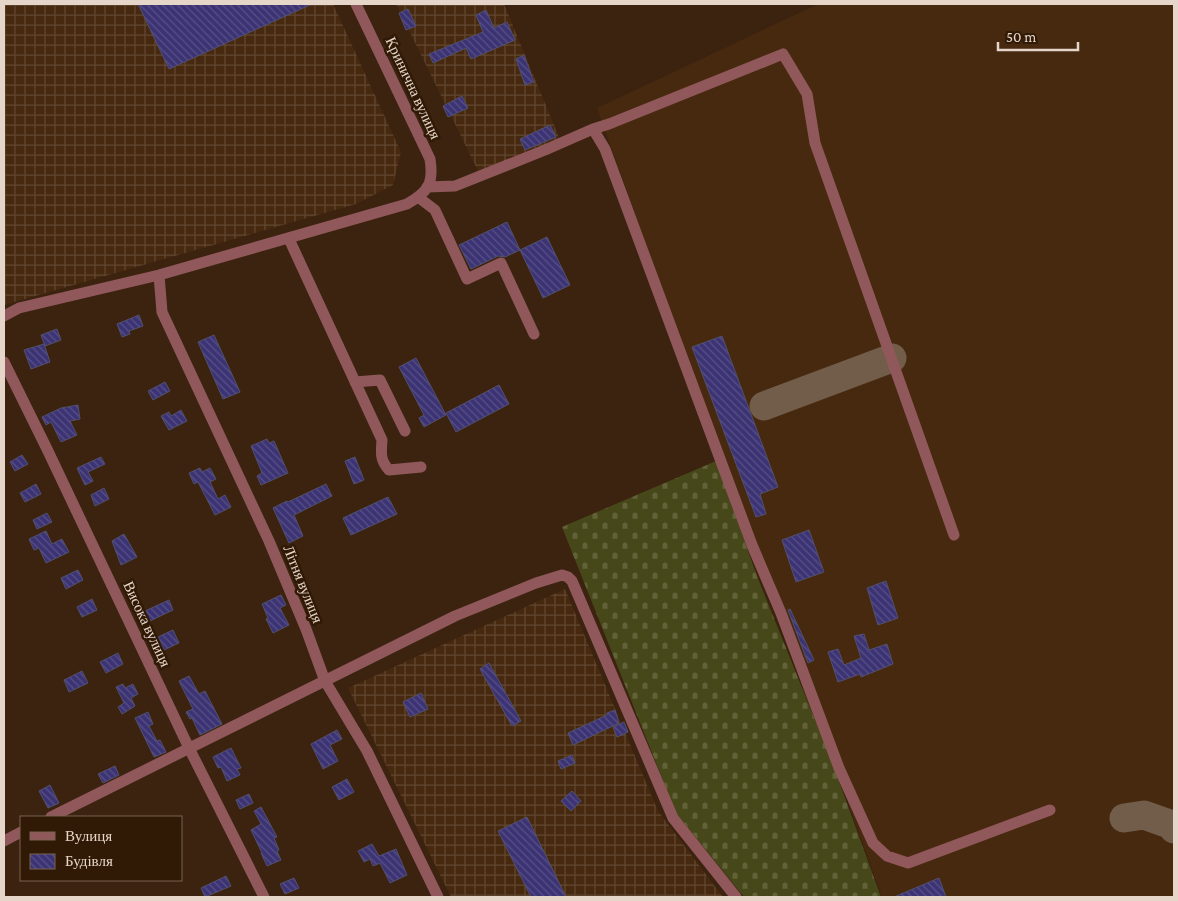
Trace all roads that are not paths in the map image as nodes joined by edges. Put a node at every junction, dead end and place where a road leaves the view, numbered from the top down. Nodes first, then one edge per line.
1 (356, 4) edge
2 (593, 129) junction
3 (427, 187) junction
4 (418, 198) junction
5 (289, 239) junction
6 (159, 275) junction
7 (4, 316) edge
8 (534, 334) dead end
9 (4, 362) edge
10 (355, 382) junction
11 (405, 431) dead end
12 (421, 467) dead end
13 (954, 535) dead end
14 (325, 681) junction
15 (189, 748) junction
16 (1050, 810) dead end
17 (53, 816) edge
18 (20, 833) edge
19 (4, 841) edge
20 (264, 897) edge
21 (438, 897) edge
22 (736, 897) edge

1 - 3 street, Кринична вулиця
2 - 3 street
2 - 13 street
2 - 16 street
3 - 4 street
4 - 5 street
4 - 8 street
5 - 6 street
5 - 10 street
6 - 7 street
6 - 14 street, Літня вулиця
9 - 15 street, Висока вулиця
10 - 11 street
10 - 12 street
14 - 15 street
14 - 21 street, Літня вулиця
14 - 22 street
15 - 17 street
15 - 20 street, Висока вулиця
18 - 19 street

